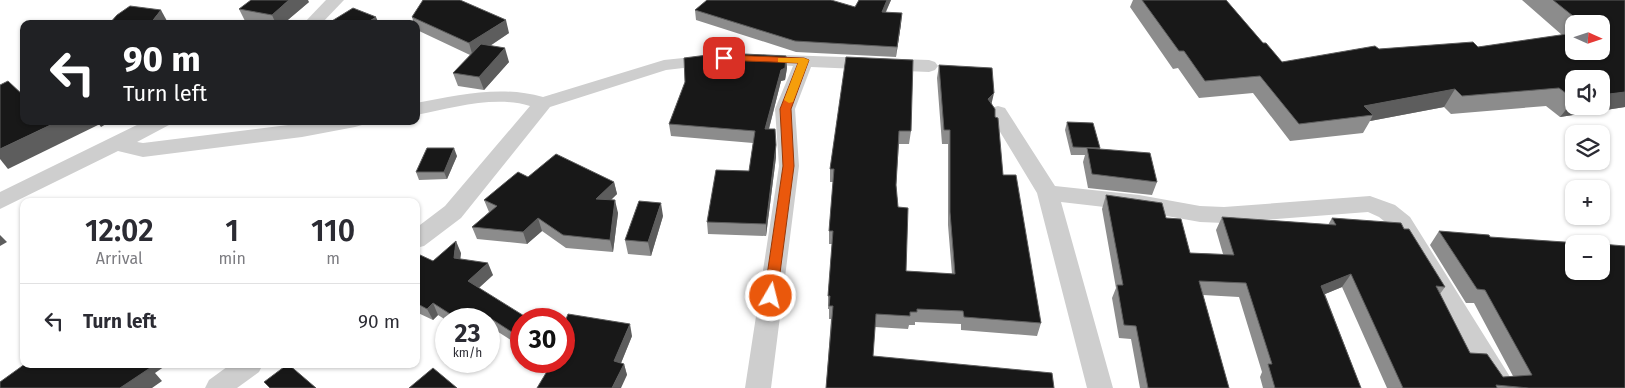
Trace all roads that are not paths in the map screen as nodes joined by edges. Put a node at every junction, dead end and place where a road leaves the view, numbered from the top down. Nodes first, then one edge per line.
1 (336, 0) edge
2 (315, 20) edge
3 (804, 60) junction
4 (929, 66) dead end
5 (543, 103) junction
6 (420, 108) edge
7 (998, 112) dead end
8 (154, 125) edge
9 (336, 125) edge
10 (118, 144) junction
11 (1048, 193) junction
12 (0, 201) edge
13 (420, 237) edge
14 (245, 368) edge
15 (218, 388) edge
16 (758, 388) edge
17 (1100, 388) edge
18 (1504, 388) edge

1 - 2 street
3 - 4 street
3 - 5 street
3 - 16 street
5 - 6 street
5 - 13 street
7 - 11 street
8 - 10 street
9 - 10 street
10 - 12 street
11 - 17 street
11 - 18 street
14 - 15 street

